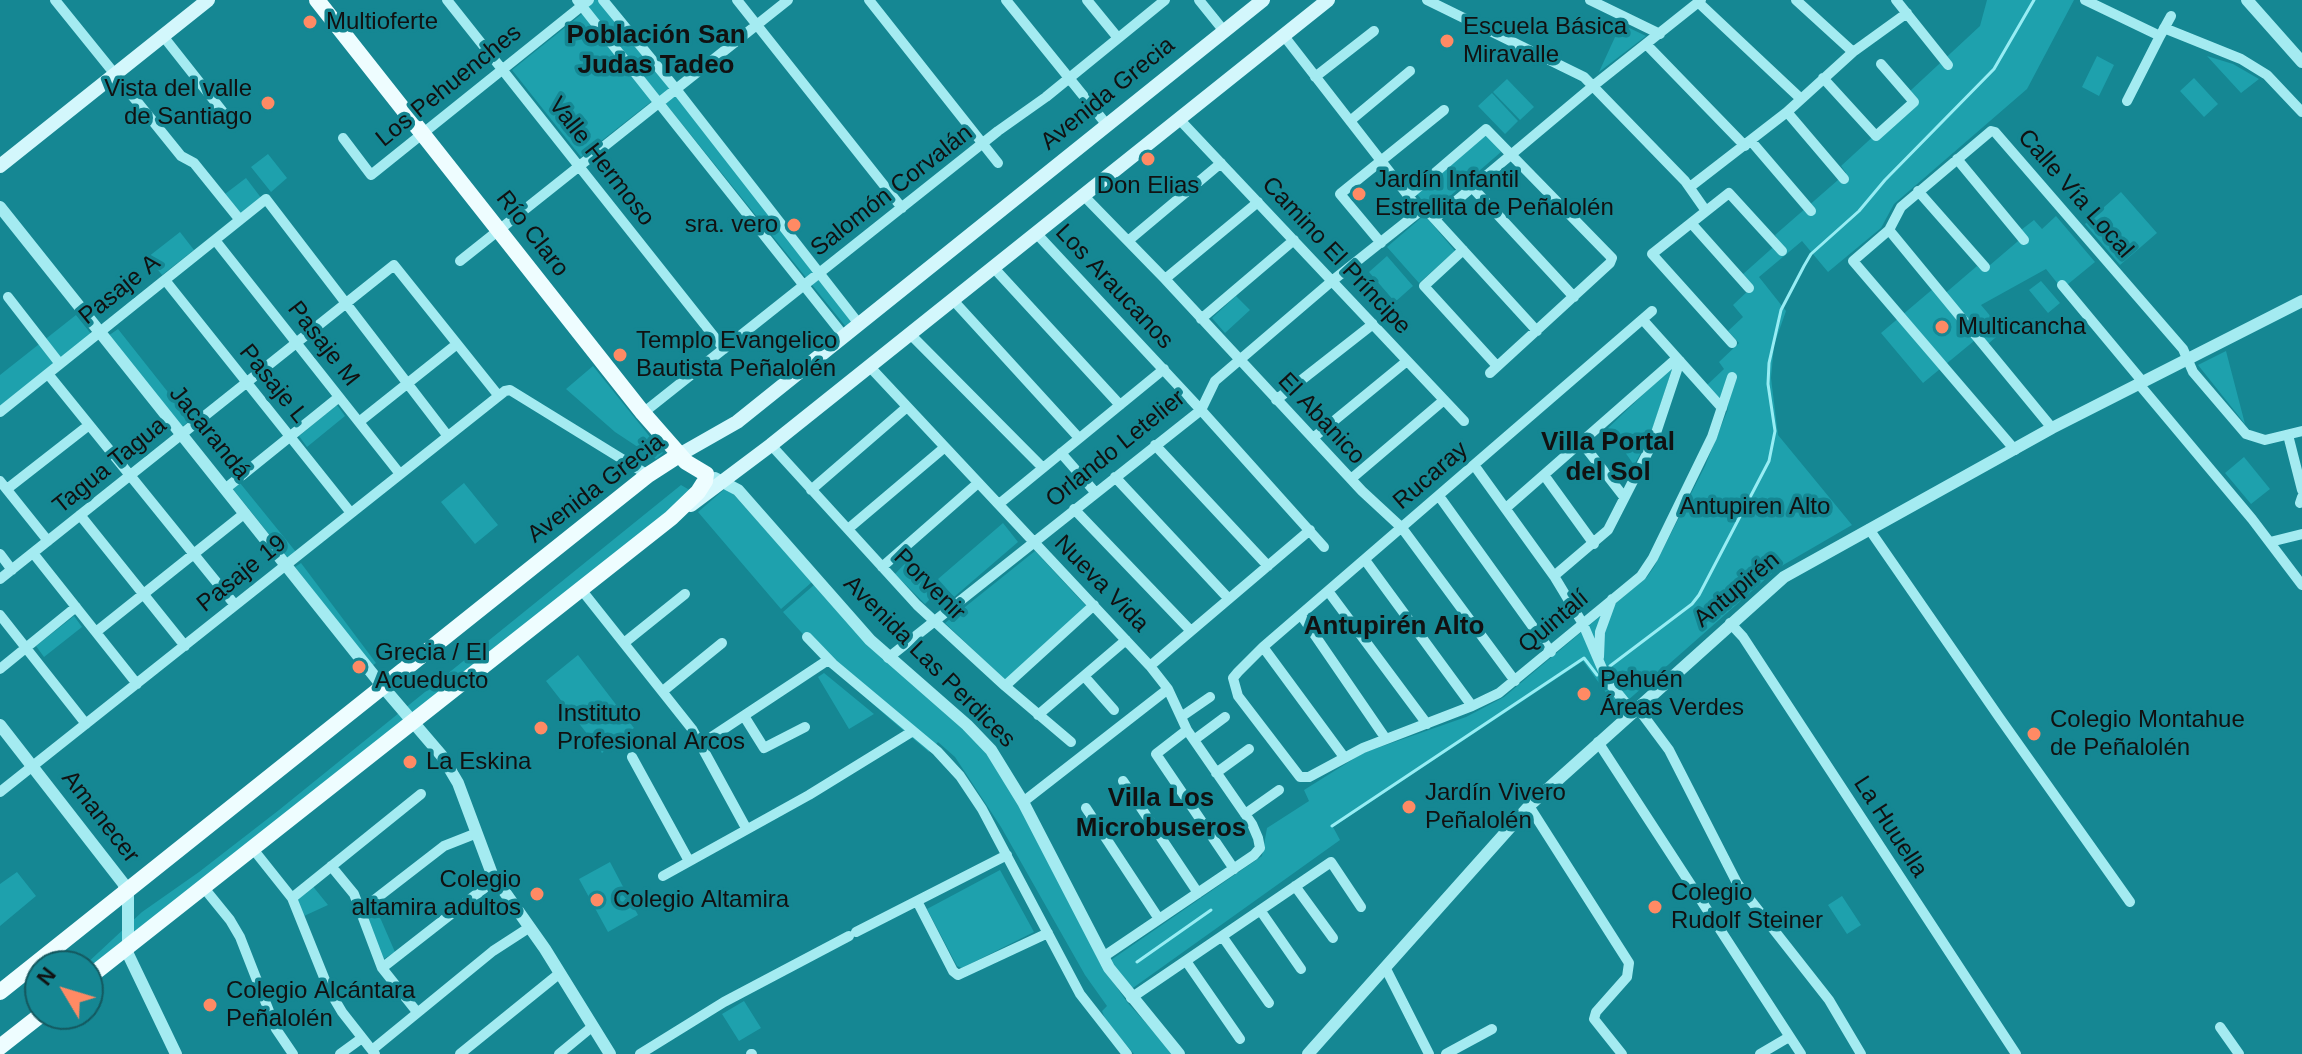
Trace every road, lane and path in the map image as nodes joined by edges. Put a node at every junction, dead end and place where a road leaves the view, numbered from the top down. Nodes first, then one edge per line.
1 (55, 0) edge
2 (208, 0) edge
3 (317, 0) edge
4 (447, 0) edge
5 (603, 0) edge
6 (737, 0) edge
7 (788, 0) edge
8 (869, 0) edge
9 (1006, 0) edge
10 (1087, 0) edge
11 (1165, 0) edge
12 (1199, 0) edge
13 (1263, 0) edge
14 (1328, 0) edge
15 (1427, 0) edge
16 (1590, 0) edge
17 (1796, 0) edge
18 (1896, 0) edge
19 (2085, 0) edge
20 (2247, 0) edge
21 (1700, 1) edge
22 (583, 2) edge
23 (1907, 13) junction
24 (2171, 16) dead end
25 (756, 25) junction
26 (1224, 31) junction
27 (1374, 31) dead end
28 (2162, 32) junction
29 (1660, 34) junction
30 (163, 36) junction
31 (1284, 36) junction
32 (1118, 38) junction
33 (1647, 45) junction
34 (1853, 52) junction
35 (2302, 62) edge
36 (1881, 64) dead end
37 (1948, 65) dead end
38 (502, 69) junction
39 (1410, 71) dead end
40 (115, 74) junction
41 (1315, 77) junction
42 (1069, 78) junction
43 (1823, 78) junction
44 (1593, 86) junction
45 (676, 89) junction
46 (1800, 98) junction
47 (2127, 101) dead end
48 (659, 103) junction
49 (1444, 110) dead end
50 (1787, 112) junction
51 (2302, 112) edge
52 (227, 117) dead end
53 (1179, 119) junction
54 (1350, 121) junction
55 (1107, 125) junction
56 (422, 134) junction
57 (343, 138) dead end
58 (1748, 143) junction
59 (983, 144) junction
60 (1511, 154) junction
61 (1957, 159) junction
62 (1381, 161) junction
63 (998, 163) dead end
64 (1221, 163) junction
65 (0, 166) edge
66 (579, 167) junction
67 (1844, 179) dead end
68 (1471, 186) junction
69 (1690, 187) junction
70 (1918, 191) junction
71 (1083, 195) junction
72 (1408, 196) junction
73 (1258, 202) junction
74 (0, 207) edge
75 (902, 208) junction
76 (1706, 211) junction
77 (1811, 211) dead end
78 (1425, 212) junction
79 (240, 220) junction
80 (1691, 223) junction
81 (1889, 230) junction
82 (498, 231) junction
83 (1036, 233) junction
84 (215, 240) junction
85 (1294, 240) junction
86 (2024, 240) dead end
87 (1128, 241) junction
88 (1381, 243) junction
89 (1463, 250) junction
90 (1782, 251) dead end
91 (460, 261) dead end
92 (993, 267) junction
93 (1985, 267) dead end
94 (819, 274) junction
95 (1165, 279) junction
96 (165, 280) junction
97 (1332, 281) junction
98 (2062, 285) dead end
99 (804, 286) junction
100 (1749, 288) dead end
101 (8, 297) dead end
102 (1574, 297) junction
103 (952, 299) junction
104 (2302, 301) edge
105 (346, 304) junction
106 (1652, 311) dead end
107 (1201, 319) junction
108 (1643, 320) junction
109 (859, 324) junction
110 (1373, 324) junction
111 (1537, 331) junction
112 (99, 333) junction
113 (909, 333) junction
114 (844, 336) junction
115 (296, 343) junction
116 (1732, 343) dead end
117 (457, 344) junction
118 (724, 349) junction
119 (1237, 359) junction
120 (2187, 359) junction
121 (1679, 360) junction
122 (1407, 361) junction
123 (60, 364) junction
124 (870, 367) junction
125 (1164, 369) junction
126 (48, 374) junction
127 (1732, 377) dead end
128 (2140, 382) junction
129 (247, 383) junction
130 (407, 383) junction
131 (498, 395) junction
132 (339, 397) junction
133 (1276, 400) junction
134 (1444, 400) junction
135 (1120, 405) junction
136 (907, 407) junction
137 (1722, 408) junction
138 (1201, 410) junction
139 (0, 412) edge
140 (643, 413) junction
141 (1464, 421) dead end
142 (359, 422) junction
143 (89, 425) junction
144 (2052, 428) junction
145 (2302, 431) edge
146 (182, 434) junction
147 (447, 435) junction
148 (2288, 435) junction
149 (290, 437) junction
150 (1079, 438) junction
151 (1313, 438) junction
152 (1582, 443) junction
153 (771, 445) junction
154 (1155, 445) junction
155 (945, 447) junction
156 (2015, 450) junction
157 (1061, 453) junction
158 (679, 455) junction
159 (1474, 465) junction
160 (1043, 468) junction
161 (400, 474) junction
162 (706, 474) junction
163 (648, 475) junction
164 (1544, 475) junction
165 (130, 476) junction
166 (1115, 477) junction
167 (1351, 479) junction
168 (724, 482) junction
169 (978, 483) junction
170 (3, 485) edge
171 (225, 489) junction
172 (811, 490) junction
173 (2302, 490) edge
174 (1095, 492) junction
175 (1439, 496) junction
176 (1624, 497) junction
177 (999, 504) junction
178 (1506, 508) junction
179 (1074, 509) junction
180 (245, 513) junction
181 (351, 513) junction
182 (80, 515) junction
183 (671, 518) junction
184 (1402, 528) junction
185 (848, 529) junction
186 (1869, 529) junction
187 (1310, 530) junction
188 (2302, 534) edge
189 (48, 541) junction
190 (1033, 542) junction
191 (2270, 542) junction
192 (1594, 544) junction
193 (1324, 547) dead end
194 (33, 553) junction
195 (0, 554) edge
196 (193, 554) junction
197 (1365, 560) junction
198 (286, 564) junction
199 (1268, 566) junction
200 (882, 567) junction
201 (12, 570) junction
202 (1554, 576) junction
203 (0, 579) edge
204 (2302, 585) edge
205 (580, 588) junction
206 (1328, 591) junction
207 (143, 594) junction
208 (685, 594) dead end
209 (1228, 598) junction
210 (1612, 599) junction
211 (235, 605) junction
212 (1094, 605) junction
213 (76, 607) junction
214 (0, 615) edge
215 (1301, 615) junction
216 (935, 621) junction
217 (1730, 623) junction
218 (1583, 624) junction
219 (1190, 630) junction
220 (96, 632) junction
221 (807, 637) dead end
222 (1126, 640) junction
223 (624, 643) junction
224 (722, 643) dead end
225 (185, 646) junction
226 (1263, 647) junction
227 (26, 648) junction
228 (1551, 652) junction
229 (888, 658) junction
230 (1598, 659) junction
231 (828, 660) junction
232 (1150, 666) junction
233 (0, 669) edge
234 (1084, 676) junction
235 (1515, 681) junction
236 (137, 684) junction
237 (1005, 686) junction
238 (383, 687) junction
239 (1168, 689) junction
240 (663, 691) junction
241 (1210, 697) dead end
242 (1472, 706) junction
243 (1634, 709) junction
244 (1114, 710) dead end
245 (1038, 715) junction
246 (744, 716) junction
247 (1181, 717) junction
248 (1225, 717) dead end
249 (413, 723) junction
250 (86, 724) junction
251 (1427, 724) junction
252 (0, 725) edge
253 (805, 727) dead end
254 (1187, 730) junction
255 (913, 731) junction
256 (1386, 739) junction
257 (1194, 740) junction
258 (1071, 742) dead end
259 (1598, 742) junction
260 (701, 744) junction
261 (1249, 749) dead end
262 (632, 757) dead end
263 (1344, 757) junction
264 (32, 766) junction
265 (1293, 769) joint
266 (1216, 773) junction
267 (1123, 781) dead end
268 (1279, 790) dead end
269 (0, 792) edge
270 (421, 794) dead end
271 (1023, 802) junction
272 (1529, 806) junction
273 (1086, 808) dead end
274 (1245, 814) junction
275 (746, 828) junction
276 (477, 833) junction
277 (253, 849) junction
278 (1007, 855) junction
279 (689, 861) junction
280 (331, 866) junction
281 (1234, 869) junction
282 (663, 876) dead end
283 (496, 879) junction
284 (1295, 886) junction
285 (204, 888) junction
286 (127, 890) junction
287 (1198, 893) junction
288 (292, 898) junction
289 (917, 901) junction
290 (2130, 902) dead end
291 (1361, 907) dead end
292 (1260, 910) junction
293 (360, 911) junction
294 (1159, 919) junction
295 (530, 927) junction
296 (1048, 933) junction
297 (1222, 936) junction
298 (1333, 938) dead end
299 (127, 949) junction
300 (1103, 957) junction
301 (1186, 961) junction
302 (104, 966) edge
303 (1385, 967) junction
304 (382, 968) junction
305 (1301, 969) dead end
306 (560, 973) junction
307 (0, 992) edge
308 (1131, 998) junction
309 (1269, 1003) dead end
310 (417, 1012) junction
311 (593, 1026) junction
312 (2220, 1027) dead end
313 (24, 1028) edge
314 (1492, 1029) dead end
315 (1789, 1037) junction
316 (362, 1038) junction
317 (1240, 1039) dead end
318 (0, 1047) edge
319 (373, 1052) edge
320 (176, 1054) edge
321 (293, 1054) edge
322 (340, 1054) edge
323 (460, 1054) edge
324 (559, 1054) edge
325 (610, 1054) edge
326 (640, 1054) edge
327 (1127, 1054) edge
328 (1179, 1054) edge
329 (1308, 1054) edge
330 (1429, 1054) edge
331 (1446, 1054) edge
332 (1622, 1054) edge
333 (1760, 1054) edge
334 (1801, 1054) edge
335 (1861, 1054) edge
336 (2016, 1054) edge
337 (2239, 1054) edge

1 - 40 street
2 - 30 main road
3 - 56 main road, Río Claro
4 - 38 street, Valle Hermoso
5 - 45 street
6 - 25 street
7 - 25 street
8 - 59 street
9 - 42 street
10 - 32 street
11 - 32 street, Salomón Corvalán
12 - 26 street
13 - 26 main road, Avenida Grecia
14 - 31 main road
15 - 44 street
16 - 29 street
17 - 34 street
18 - 23 street
19 - 28 street
20 - 35 street
21 - 29 street
21 - 46 street
22 - 38 street, Los Pehuenches
22 - 48 street
23 - 34 street
23 - 37 street
24 - 28 street
25 - 45 street
25 - 75 street
26 - 55 main road, Avenida Grecia
27 - 41 street
28 - 47 street
28 - 51 street
29 - 33 street
30 - 40 main road
30 - 52 street
31 - 41 street
31 - 53 main road
32 - 42 street, Salomón Corvalán
33 - 44 street
33 - 58 street
34 - 43 street
36 - 43 street
38 - 56 street, Los Pehuenches
38 - 66 street, Valle Hermoso
39 - 54 street
40 - 65 main road
40 - 79 street
41 - 54 street
42 - 55 street
42 - 59 street, Salomón Corvalán
43 - 46 street
44 - 60 street
44 - 69 street
45 - 48 street
45 - 94 street
46 - 50 street
48 - 66 street
48 - 99 street
49 - 62 street
50 - 58 street
50 - 67 street
53 - 64 street, Camino El Príncipe
53 - 71 main road
54 - 62 street
55 - 109 main road, Avenida Grecia
56 - 57 street, Los Pehuenches
56 - 82 main road, Río Claro
58 - 69 street
58 - 77 street
59 - 63 street
59 - 75 street, Salomón Corvalán
60 - 68 street
60 - 72 street
60 - 102 street
61 - 70 street, Calle Vía Local
61 - 86 street
61 - 120 street, Calle Vía Local
62 - 72 street
62 - 88 street
64 - 73 street, Camino El Príncipe
64 - 87 street
66 - 82 street
66 - 118 street, Valle Hermoso
68 - 78 street, Orlando Letelier
68 - 102 street
69 - 76 street
70 - 81 street, Calle Vía Local
70 - 93 street
71 - 83 main road
71 - 87 street, El Abanico
72 - 78 street
73 - 85 street, Camino El Príncipe
73 - 95 street
74 - 112 street, Jacarandá
75 - 94 street, Salomón Corvalán
76 - 80 street
76 - 90 street
78 - 88 street, Orlando Letelier
78 - 89 street
79 - 84 street, Pasaje A
79 - 105 street, Pasaje A
80 - 100 street
80 - 116 street
81 - 144 street
81 - 156 street, Calle Vía Local
82 - 91 street
82 - 140 main road, Río Claro
83 - 92 main road
83 - 125 street, Los Araucanos
84 - 96 street, Pasaje A
84 - 115 street, Pasaje M
85 - 97 street, Camino El Príncipe
85 - 107 street
87 - 95 street, El Abanico
88 - 97 street, Orlando Letelier
89 - 111 street
89 - 111 street
92 - 103 main road
92 - 135 street
94 - 99 street, Salomón Corvalán
94 - 109 street
95 - 107 street, El Abanico
96 - 112 street, Pasaje A
96 - 129 street, Pasaje L
97 - 110 street, Camino El Príncipe
97 - 119 street, Orlando Letelier
98 - 128 street
99 - 114 street
99 - 118 street, Salomón Corvalán
101 - 123 street
102 - 111 street
103 - 113 main road
103 - 150 street
104 - 120 street, Antupirén
105 - 115 street, Tagua Tagua
105 - 117 street, Tagua Tagua
105 - 130 street
106 - 108 street, Rucaray
107 - 119 street, El Abanico
108 - 121 street
108 - 159 street, Rucaray
109 - 114 main road, Avenida Grecia
110 - 122 street, Camino El Príncipe
110 - 133 street
112 - 123 street, Pasaje A
112 - 146 street, Jacarandá
113 - 124 main road
113 - 160 street
114 - 158 main road, Avenida Grecia
115 - 129 street, Tagua Tagua
115 - 132 street, Pasaje M
117 - 130 street
117 - 131 street
118 - 140 street, Salomón Corvalán
119 - 133 street, El Abanico
119 - 138 street, Orlando Letelier
120 - 128 street, Antupirén
120 - 148 street
121 - 137 street
121 - 152 street
121 - 176 street
122 - 134 street, Camino El Príncipe
122 - 151 street
123 - 126 street, Pasaje A
124 - 136 street, Nueva Vida
124 - 153 main road
125 - 135 street
125 - 138 street, Los Araucanos
126 - 139 street, Pasaje A
126 - 143 street
127 - 137 street, Quintalí
128 - 144 street, Antupirén
128 - 191 street
129 - 146 street, Tagua Tagua
129 - 149 street, Pasaje L
130 - 142 street
130 - 147 street
131 - 147 street, Pasaje 19
131 - 163 street, Pasaje 19
132 - 142 street, Pasaje M
132 - 149 street
133 - 151 street, El Abanico
134 - 141 street, Camino El Príncipe
134 - 167 street
135 - 150 street
136 - 155 street, Nueva Vida
136 - 172 street
137 - 210 street, Quintalí
138 - 154 street, Orlando Letelier
138 - 187 street, Los Araucanos
140 - 158 main road, Río Claro
142 - 161 street, Pasaje M
143 - 165 street
143 - 170 street
144 - 156 street, Antupirén
145 - 148 street
146 - 165 street, Tagua Tagua
146 - 171 street, Jacarandá
147 - 161 street, Pasaje 19
148 - 173 street
149 - 171 street
149 - 181 street, Pasaje L
150 - 157 street
151 - 167 street, El Abanico
152 - 164 street
152 - 176 street
153 - 168 main road
153 - 172 street, Porvenir
154 - 166 street, Orlando Letelier
154 - 199 street
155 - 169 street, Nueva Vida
155 - 185 street
156 - 186 street, Antupirén
157 - 160 street
157 - 174 street
158 - 162 main road, Río Claro
158 - 163 main road, Avenida Grecia
159 - 175 street, Rucaray
159 - 178 street
160 - 177 street
161 - 181 street, Pasaje 19
162 - 168 street, Río Claro
162 - 183 main road
163 - 238 main road, Avenida Grecia
164 - 178 street
164 - 192 street
165 - 182 street, Tagua Tagua
165 - 196 street
166 - 174 street, Orlando Letelier
166 - 209 street
167 - 184 street, El Abanico
168 - 183 main road
168 - 229 street, Avenida Las Perdices
169 - 177 street, Nueva Vida
169 - 200 street
170 - 189 street
171 - 180 street, Jacarandá
172 - 185 street, Porvenir
174 - 179 street, Orlando Letelier
175 - 184 street, Rucaray
175 - 228 street
176 - 192 street
177 - 190 street, Nueva Vida
178 - 202 street
179 - 190 street, Orlando Letelier
179 - 219 street
180 - 196 street
180 - 198 street, Jacarandá
181 - 198 street, Pasaje 19
182 - 189 street, Tagua Tagua
182 - 207 street
183 - 205 main road
184 - 197 street, Rucaray
184 - 235 street, El Abanico
185 - 200 street, Porvenir
186 - 217 street, Antupirén
186 - 290 street
187 - 193 street, Los Araucanos
187 - 199 street
188 - 191 street
189 - 194 street, Tagua Tagua
190 - 212 street, Nueva Vida
190 - 216 street, Orlando Letelier
191 - 204 street
192 - 202 street
194 - 201 street, Tagua Tagua
194 - 213 street
195 - 201 street
196 - 207 street
196 - 211 street
197 - 206 street, Rucaray
197 - 242 street
198 - 211 street, Pasaje 19
198 - 238 street, Jacarandá
199 - 209 street
200 - 216 street, Porvenir
201 - 203 street, Tagua Tagua
202 - 218 street
205 - 223 street
205 - 249 main road
206 - 215 street, Rucaray
206 - 251 street
207 - 220 street
207 - 225 street
208 - 223 street
209 - 219 street
210 - 218 street, Quintalí
210 - 230 street
211 - 225 street, Pasaje 19
212 - 222 street, Nueva Vida
212 - 237 street
213 - 220 street
213 - 227 street
214 - 227 street
215 - 226 street, Rucaray
215 - 256 street
216 - 229 street, Orlando Letelier
216 - 237 street, Porvenir
217 - 243 street, Antupirén
217 - 336 street, La Huuella
218 - 228 street, Quintalí
218 - 230 street
219 - 232 street
220 - 236 street
221 - 231 street
222 - 232 street, Nueva Vida
222 - 234 street
223 - 240 street
224 - 240 street
225 - 236 street, Pasaje 19
226 - 263 street
226 - 265 street, Rucaray
227 - 233 street
227 - 250 street
228 - 235 street, Quintalí
229 - 271 street, Avenida Las Perdices
230 - 243 street
231 - 246 street
231 - 255 street
232 - 239 street, Nueva Vida
234 - 244 street
234 - 245 street
235 - 242 street, Quintalí
236 - 250 street, Pasaje 19
237 - 245 street, Porvenir
238 - 249 street, Jacarandá
238 - 286 main road, Avenida Grecia
239 - 247 street, Nueva Vida
239 - 271 street
240 - 260 street
241 - 247 street
242 - 251 street, Quintalí
243 - 259 street, Antupirén
243 - 335 street
245 - 258 street, Porvenir
246 - 253 street
246 - 260 street
247 - 254 street, Nueva Vida
248 - 257 street
249 - 276 street, Jacarandá
249 - 277 main road
250 - 264 street, Pasaje 19
251 - 256 street, Quintalí
252 - 264 street, Amanecer
254 - 257 street, Nueva Vida
254 - 281 street
255 - 275 street
255 - 278 street
256 - 263 street, Quintalí
257 - 266 street, Nueva Vida
259 - 272 street, Antupirén
259 - 315 street
260 - 275 street
261 - 266 street
262 - 279 street
263 - 265 street, Quintalí
264 - 269 street, Pasaje 19
264 - 286 street, Amanecer
266 - 274 street, Nueva Vida
267 - 287 street
268 - 274 street
270 - 280 street
271 - 300 street, Avenida Las Perdices
272 - 303 street, Antupirén
272 - 332 street
273 - 294 street
274 - 281 street, Nueva Vida
275 - 279 street
276 - 283 street, Jacarandá
276 - 293 street
277 - 285 main road
277 - 288 street
278 - 289 street
278 - 296 street
279 - 282 street
280 - 288 street
280 - 293 street
281 - 287 street
283 - 295 street, Jacarandá
283 - 304 street
284 - 291 street
284 - 292 street
284 - 298 street
285 - 299 main road
285 - 321 street
286 - 299 street, Amanecer
286 - 307 main road, Avenida Grecia
287 - 294 street
288 - 316 street
289 - 296 street
289 - 326 street
292 - 297 street
292 - 305 street
293 - 304 street
294 - 300 street
295 - 306 street, Jacarandá
295 - 310 street
296 - 327 street
297 - 301 street
297 - 309 street
299 - 302 main road
299 - 320 street
300 - 308 street, Avenida Las Perdices
301 - 308 street
301 - 317 street
303 - 329 street, Antupirén
303 - 330 street
304 - 310 street
306 - 311 street, Jacarandá
306 - 323 street
308 - 328 street, Avenida Las Perdices
310 - 319 street
311 - 324 street
311 - 325 street, Jacarandá
312 - 337 street
313 - 318 main road
314 - 331 street
315 - 333 street
315 - 334 street
316 - 319 street
316 - 322 street

